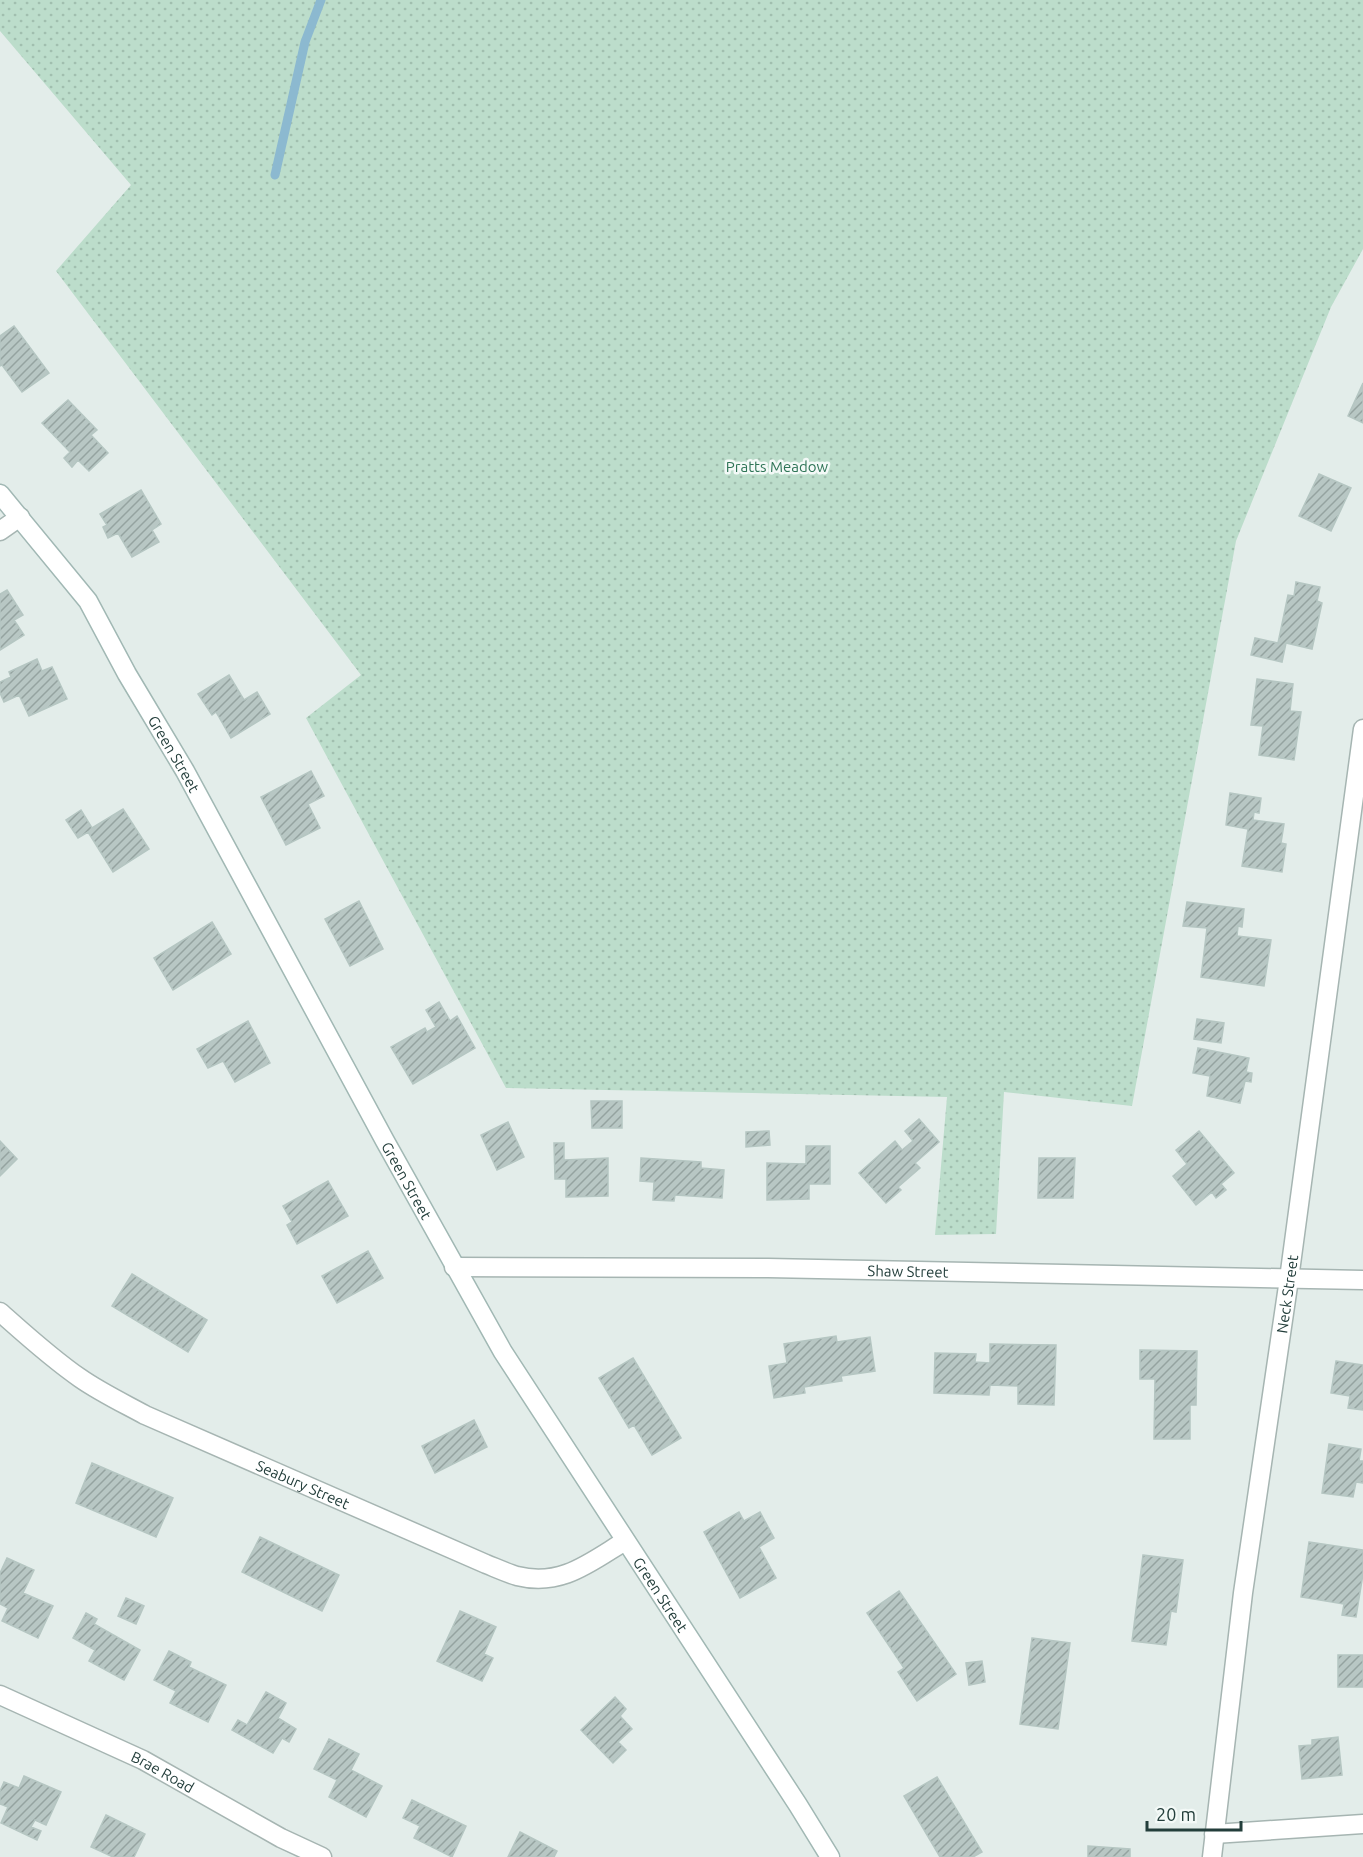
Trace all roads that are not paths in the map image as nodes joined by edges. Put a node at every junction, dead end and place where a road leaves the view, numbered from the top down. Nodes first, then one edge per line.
1 (0, 494) edge
2 (20, 517) junction
3 (0, 531) edge
4 (1363, 729) edge
5 (454, 1267) junction
6 (1289, 1279) junction
7 (1363, 1280) edge
8 (0, 1312) edge
9 (624, 1541) junction
10 (0, 1695) edge
11 (1363, 1824) edge
12 (1214, 1834) junction
13 (322, 1857) edge
14 (830, 1857) edge
15 (1212, 1857) edge

1 - 2 street, Green Street
2 - 3 street
2 - 5 street, Green Street
4 - 6 street, Neck Street
5 - 6 street, Shaw Street
5 - 9 street, Green Street
6 - 7 street, Shaw Street
6 - 12 street, Neck Street
8 - 9 street, Seabury Street
9 - 14 street, Green Street
10 - 13 street, Brae Road
11 - 12 street
12 - 15 street, Neck Street

